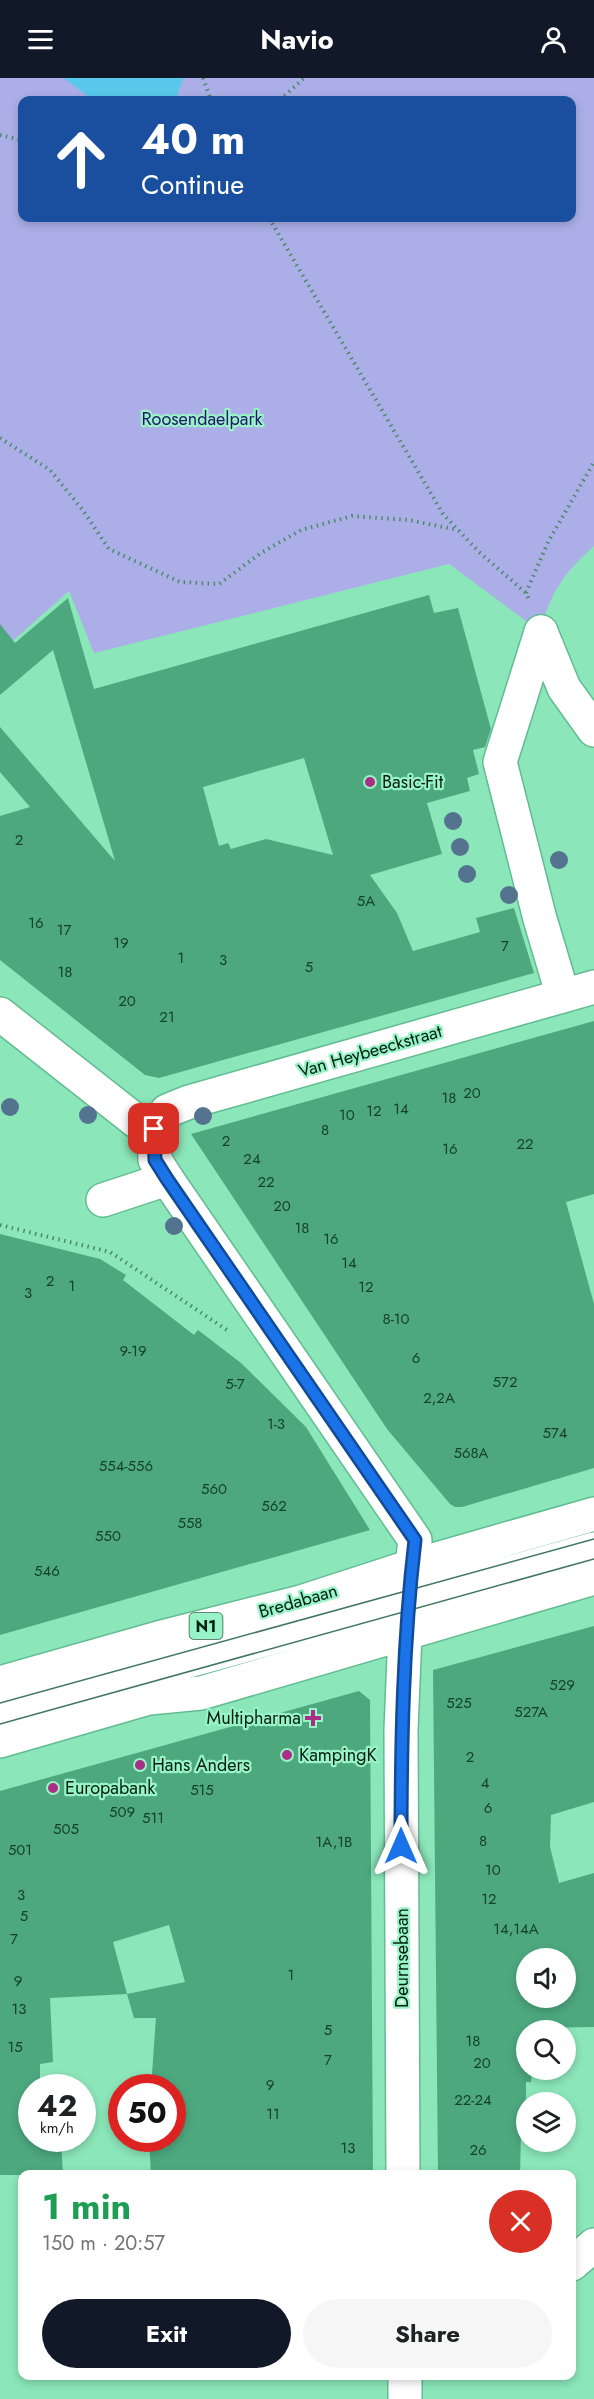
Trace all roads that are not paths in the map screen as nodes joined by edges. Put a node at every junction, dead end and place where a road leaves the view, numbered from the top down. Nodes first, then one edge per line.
1 (594, 730) edge
2 (579, 992) edge
3 (0, 1014) edge
4 (154, 1129) junction
5 (167, 1179) junction
6 (103, 1200) dead end
7 (594, 1514) edge
8 (594, 1549) edge
9 (412, 1566) junction
10 (594, 1578) edge
11 (410, 1600) junction
12 (405, 1633) junction
13 (0, 1683) edge
14 (0, 1713) edge
15 (0, 1741) edge
16 (403, 2170) edge
17 (594, 2244) edge
18 (576, 2260) edge
19 (405, 2380) edge
20 (405, 2399) edge

1 - 2 main road
2 - 4 main road, Van Heybeeckstraat
3 - 4 main road
4 - 5 main road, Deurnsebaan
5 - 6 main road
5 - 9 main road, Deurnsebaan
7 - 9 main road, Bredabaan / N1
8 - 11 main road, Bredabaan
9 - 11 main road, Deurnsebaan
9 - 13 main road, Bredabaan / N1
10 - 12 main road
11 - 12 main road, Deurnsebaan
11 - 14 main road, Bredabaan
12 - 15 main road
12 - 16 main road, Deurnsebaan
17 - 18 main road
19 - 20 main road

